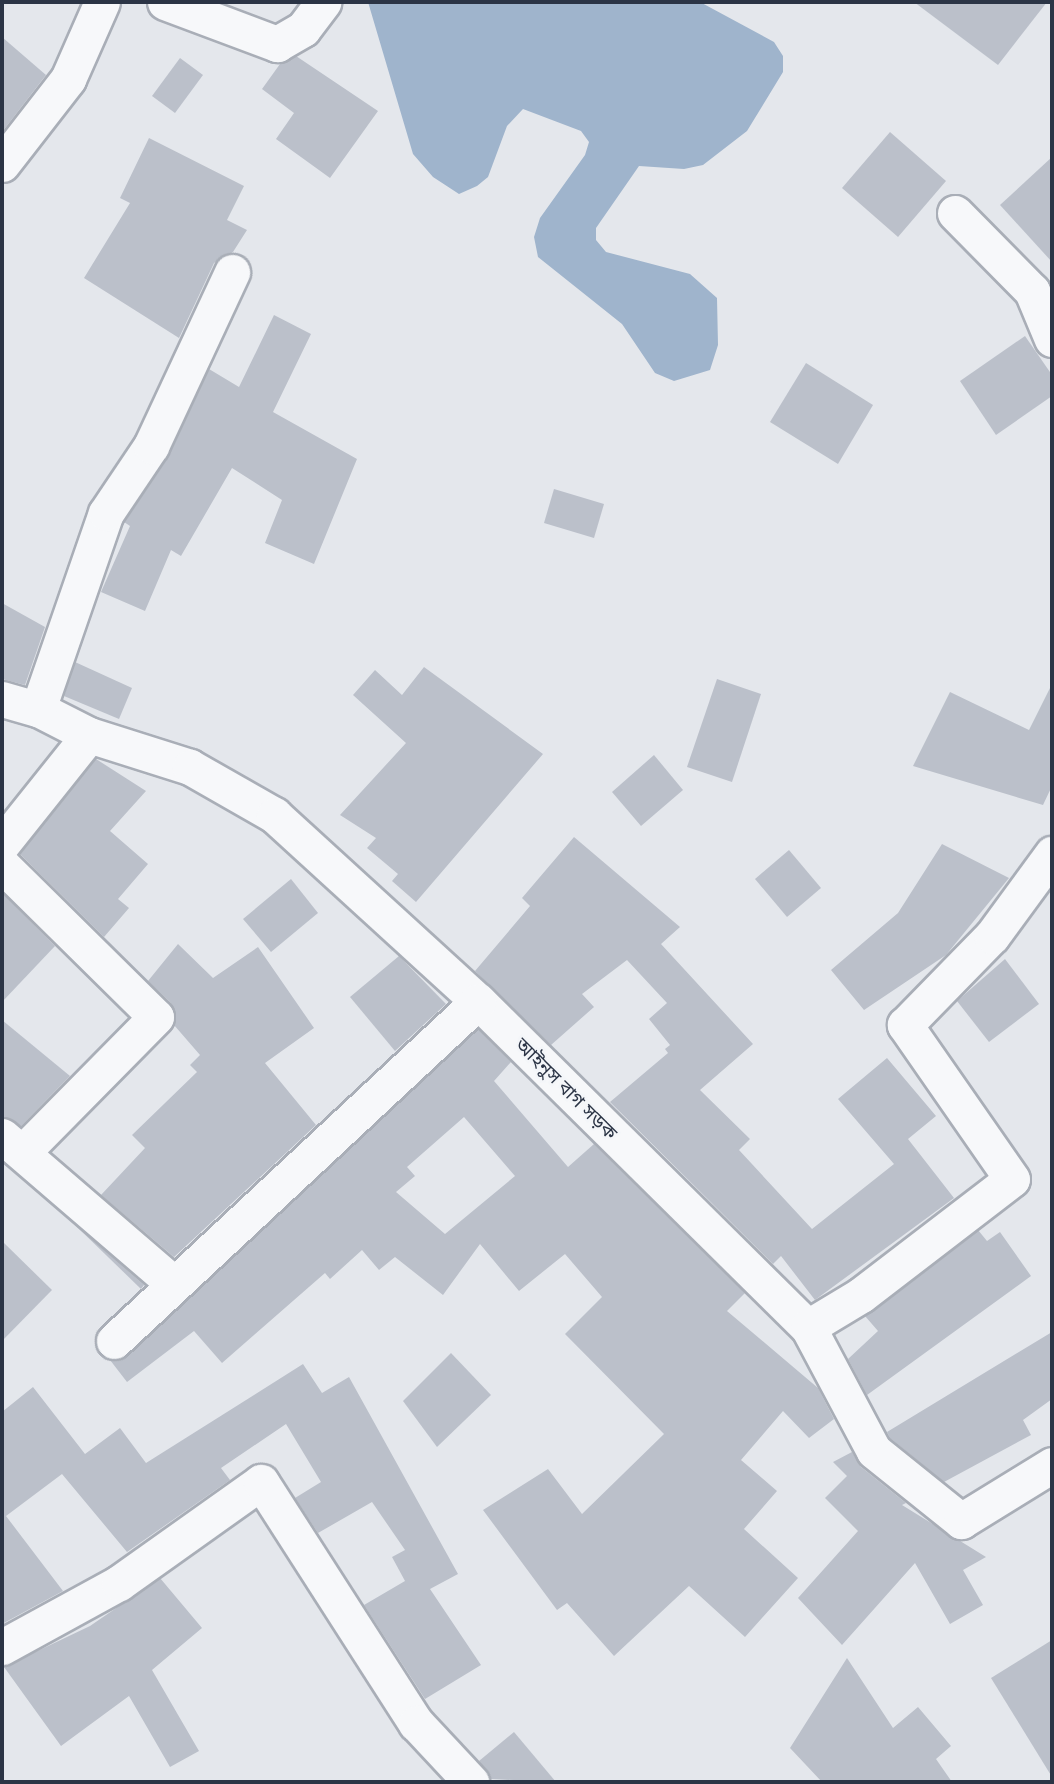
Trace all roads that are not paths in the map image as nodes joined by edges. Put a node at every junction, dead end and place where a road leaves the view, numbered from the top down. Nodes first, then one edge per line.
1 (102, 2) edge
2 (165, 2) edge
3 (323, 2) edge
4 (2, 164) edge
5 (956, 213) dead end
6 (232, 272) dead end
7 (1052, 339) edge
8 (2, 699) edge
9 (38, 709) junction
10 (89, 735) junction
11 (2, 844) edge
12 (1052, 854) edge
13 (2, 865) edge
14 (478, 1001) junction
15 (13, 1144) edge
16 (173, 1283) junction
17 (808, 1327) junction
18 (114, 1341) dead end
19 (1052, 1465) edge
20 (2, 1647) edge
21 (471, 1782) edge

1 - 4 street
2 - 3 street
5 - 7 street
6 - 9 street
8 - 9 street, আইনুস বাগ সড়ক
9 - 10 street, আইনুস বাগ সড়ক
10 - 11 street
10 - 14 street, আইনুস বাগ সড়ক
12 - 17 street
13 - 15 street
14 - 16 street
14 - 17 street, আইনুস বাগ সড়ক
15 - 16 street
16 - 18 street
17 - 19 street, আইনুস বাগ সড়ক
20 - 21 street

